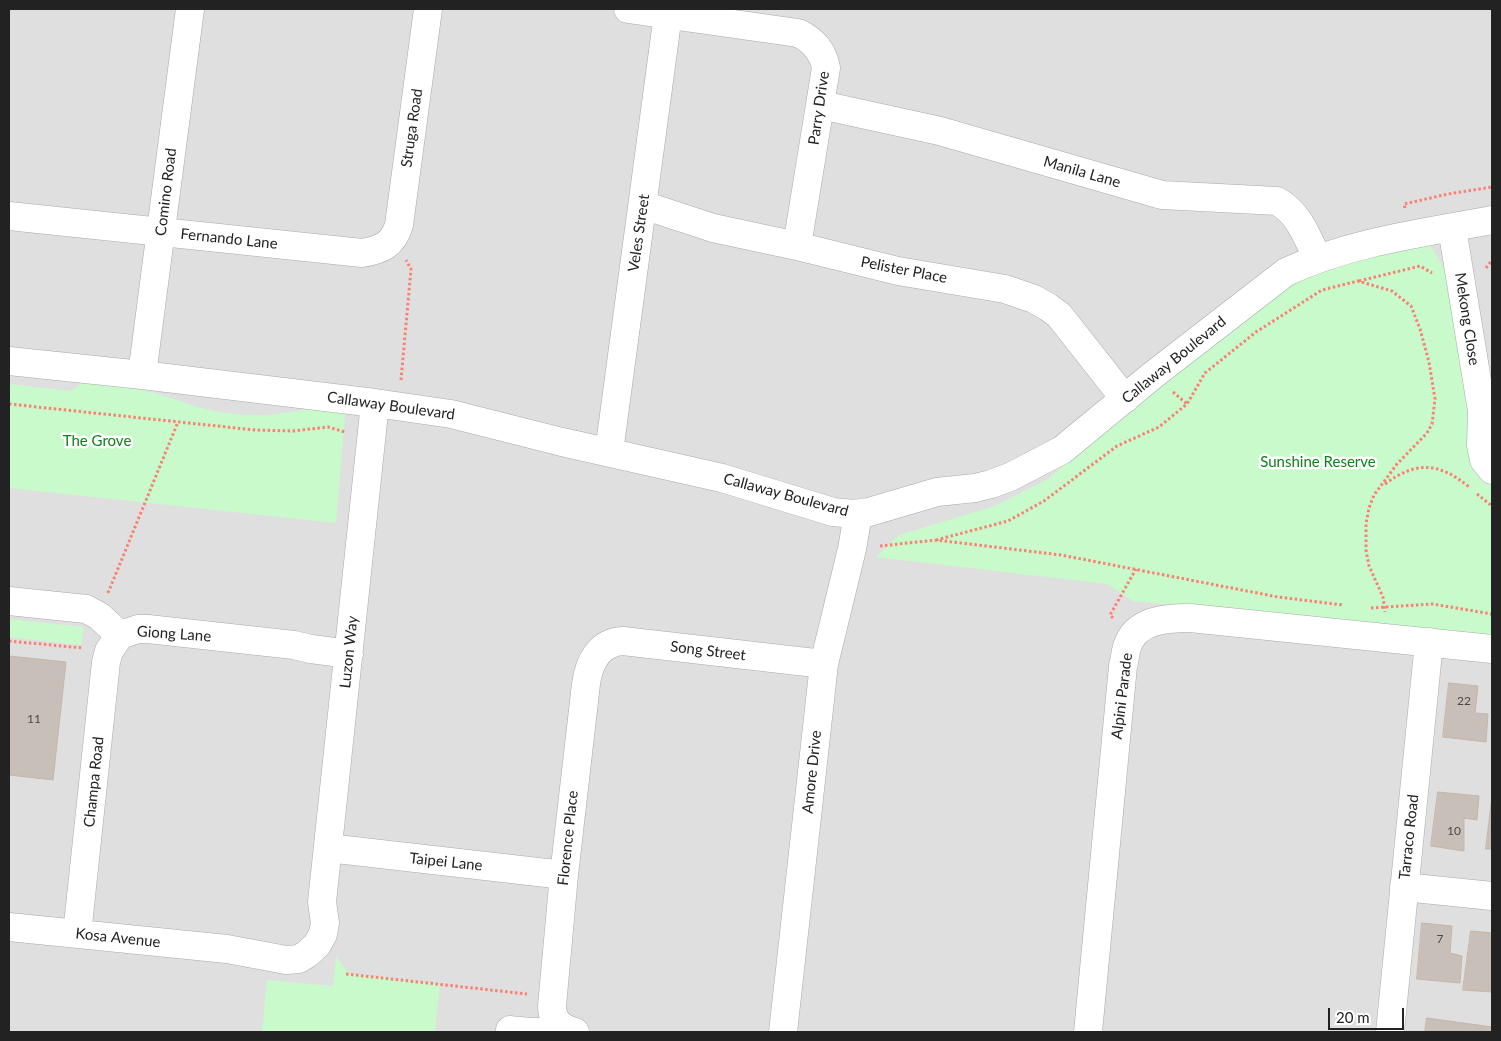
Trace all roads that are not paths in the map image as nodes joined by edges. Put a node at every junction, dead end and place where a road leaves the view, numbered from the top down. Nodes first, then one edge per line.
1 (190, 9) edge
2 (428, 9) edge
3 (628, 9) edge
4 (668, 14) junction
5 (821, 105) junction
6 (643, 205) junction
7 (9, 216) edge
8 (1492, 220) edge
9 (1452, 228) junction
10 (160, 231) junction
11 (391, 242) joint
12 (797, 246) junction
13 (1318, 259) junction
14 (9, 360) edge
15 (142, 374) junction
16 (1125, 399) junction
17 (387, 404) junction
18 (1487, 423) edge
19 (609, 452) junction
20 (1492, 470) edge
21 (858, 514) junction
22 (9, 601) edge
23 (120, 634) junction
24 (1429, 642) junction
25 (1492, 648) edge
26 (349, 654) junction
27 (596, 654) joint
28 (824, 664) junction
29 (328, 848) junction
30 (564, 875) junction
31 (1404, 887) junction
32 (1492, 896) edge
33 (9, 927) edge
34 (78, 934) junction
35 (301, 947) joint
36 (567, 1028) edge
37 (510, 1030) dead end
38 (783, 1032) edge
39 (1088, 1032) edge
40 (1390, 1032) edge

1 - 10 street, Comino Road
2 - 11 street, Struga Road
3 - 4 street, Parry Drive
4 - 5 street, Parry Drive
4 - 6 street, Veles Street
5 - 12 street, Parry Drive
5 - 13 street, Manila Lane
6 - 12 street, Pelister Place
6 - 19 street, Veles Street
7 - 10 street, Fernando Lane
8 - 9 street, Callaway Boulevard
9 - 13 street, Callaway Boulevard
9 - 18 street, Mekong Close
10 - 11 street, Fernando Lane
10 - 15 street, Comino Road
12 - 16 street, Pelister Place
13 - 16 street, Callaway Boulevard
14 - 15 street, Callaway Boulevard
15 - 17 street, Callaway Boulevard
16 - 21 street, Callaway Boulevard
17 - 19 street, Callaway Boulevard
17 - 26 street, Luzon Way
18 - 20 street, Mekong Close
19 - 21 street, Callaway Boulevard
21 - 28 street, Amore Drive
22 - 23 street, Giong Lane
23 - 26 street, Giong Lane
23 - 34 street, Champa Road
24 - 25 street, Alpini Parade
24 - 31 street, Tarraco Road
24 - 39 street, Alpini Parade
26 - 29 street, Luzon Way
27 - 28 street, Song Street
27 - 30 street, Florence Place
28 - 38 street, Amore Drive
29 - 30 street, Taipei Lane
29 - 35 street, Luzon Way
30 - 36 street, Florence Place
31 - 32 street
31 - 40 street, Tarraco Road
33 - 34 street, Kosa Avenue
34 - 35 street, Kosa Avenue
36 - 37 street

